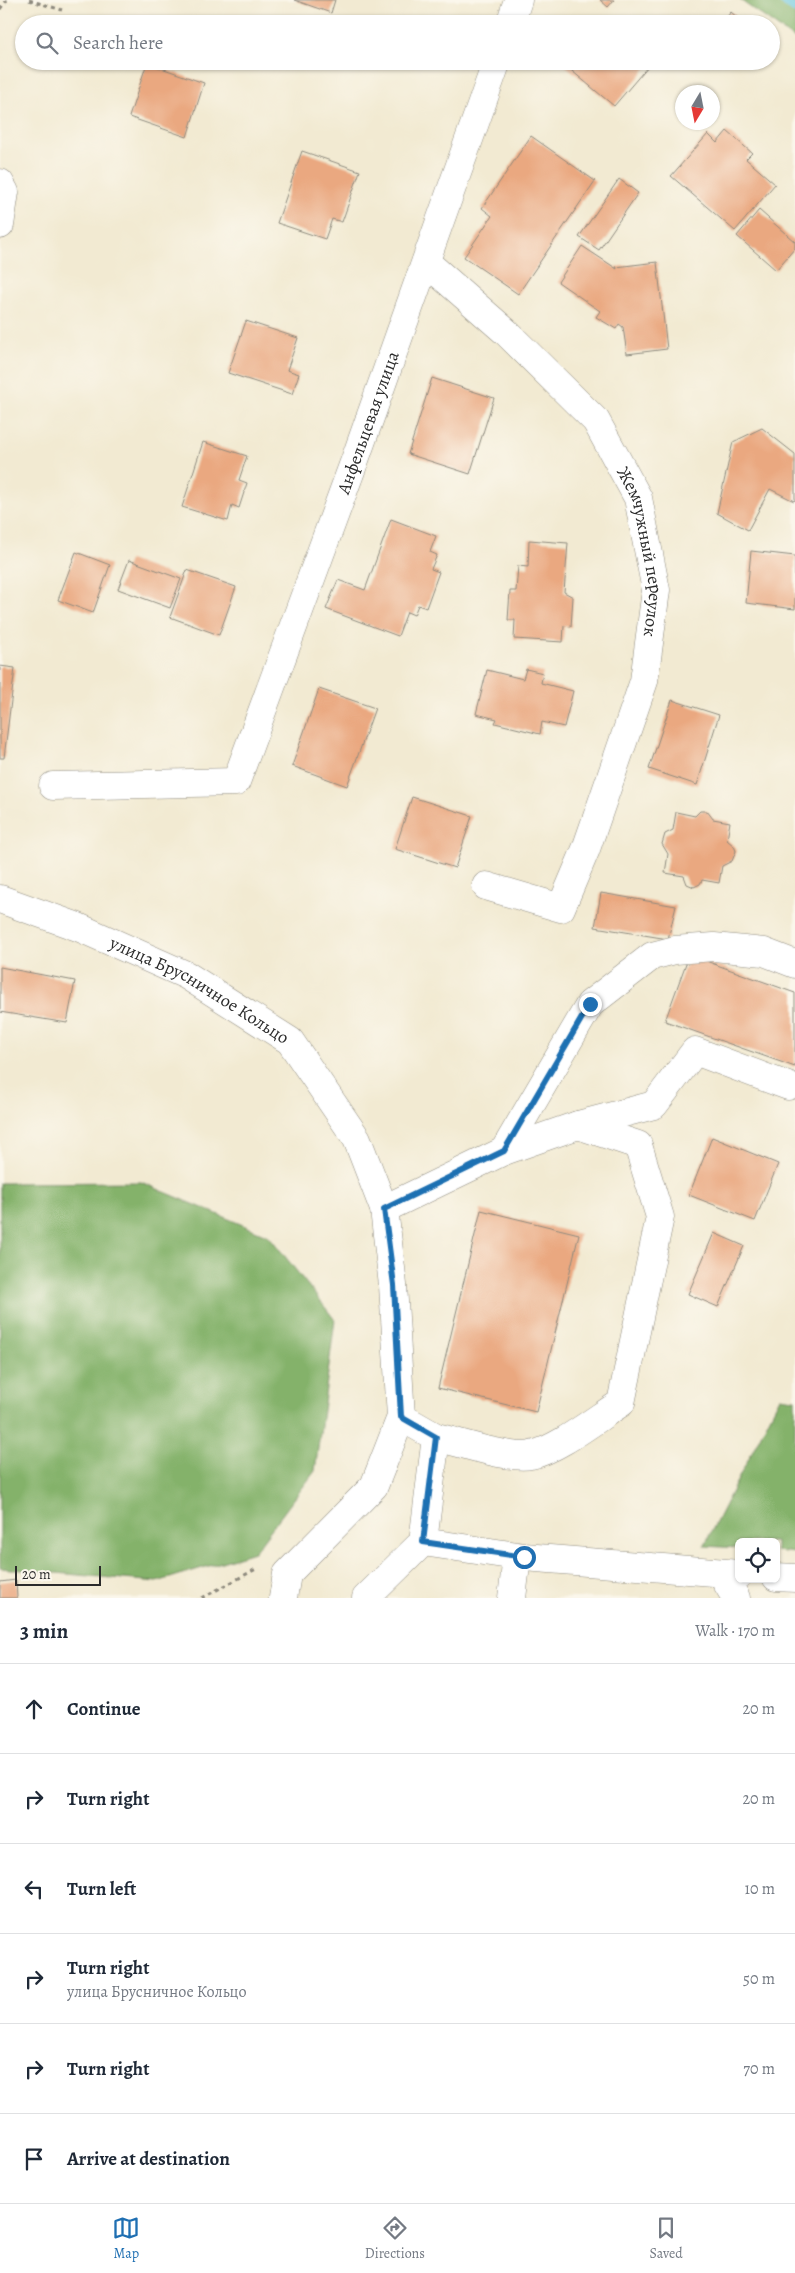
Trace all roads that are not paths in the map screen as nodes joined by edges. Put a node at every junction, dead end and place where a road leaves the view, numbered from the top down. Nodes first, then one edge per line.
1 (518, 0) edge
2 (513, 15) edge
3 (493, 70) edge
4 (0, 183) edge
5 (0, 225) edge
6 (426, 262) junction
7 (53, 786) dead end
8 (486, 886) dead end
9 (0, 899) edge
10 (795, 964) edge
11 (788, 1086) dead end
12 (578, 1125) junction
13 (504, 1151) junction
14 (384, 1209) junction
15 (401, 1417) junction
16 (436, 1437) junction
17 (423, 1542) junction
18 (517, 1557) junction
19 (730, 1574) edge
20 (780, 1577) edge
21 (795, 1578) edge
22 (283, 1598) edge
23 (366, 1598) edge
24 (512, 1598) edge
25 (736, 1598) edge

1 - 2 street
3 - 6 street, Анфельцевая улица
4 - 5 street
6 - 7 street, Анфельцевая улица
6 - 8 street, Жемчужный переулок
9 - 14 street, улица Брусничное Кольцо
10 - 13 street
11 - 12 street
12 - 13 street
12 - 16 street
13 - 14 street
14 - 15 street, улица Брусничное Кольцо
15 - 16 street
15 - 22 street, улица Брусничное Кольцо
16 - 17 street
17 - 18 street
17 - 23 street
18 - 19 street
18 - 24 street
19 - 25 street
20 - 21 street

